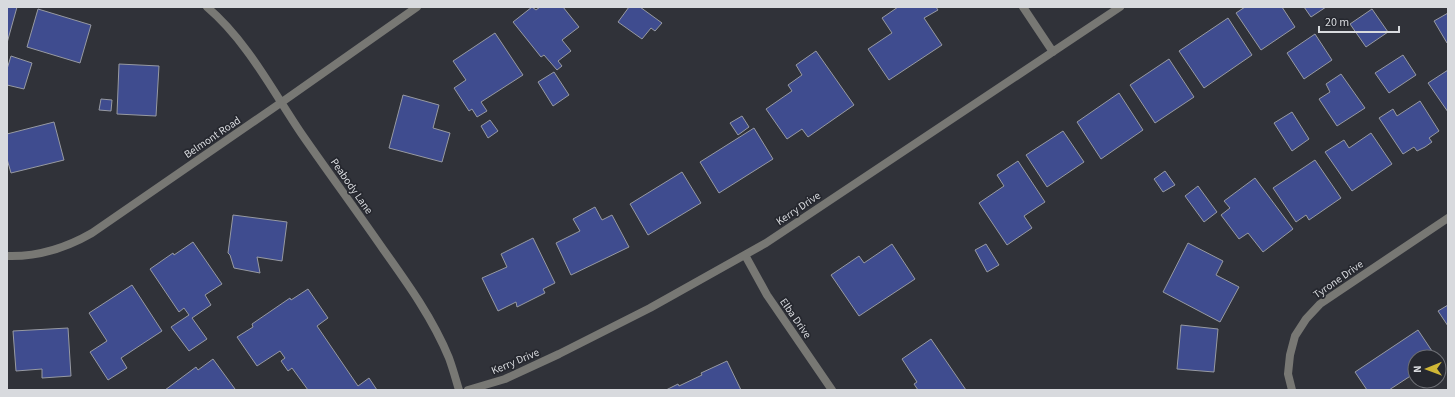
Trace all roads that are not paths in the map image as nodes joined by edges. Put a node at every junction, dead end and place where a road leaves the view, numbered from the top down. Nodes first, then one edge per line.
1 (207, 7) edge
2 (417, 7) edge
3 (1023, 7) edge
4 (1120, 7) edge
5 (1053, 52) junction
6 (282, 102) junction
7 (1448, 218) edge
8 (745, 255) junction
9 (7, 256) edge
10 (459, 390) edge
11 (468, 390) edge
12 (832, 390) edge
13 (1292, 390) edge

1 - 6 street, Peabody Lane
2 - 6 street, Belmont Road
3 - 5 street
4 - 5 street, Kerry Drive
5 - 8 street, Kerry Drive
6 - 9 street, Belmont Road
6 - 10 street, Peabody Lane
7 - 13 street, Tyrone Drive
8 - 11 street, Kerry Drive
8 - 12 street, Elba Drive

